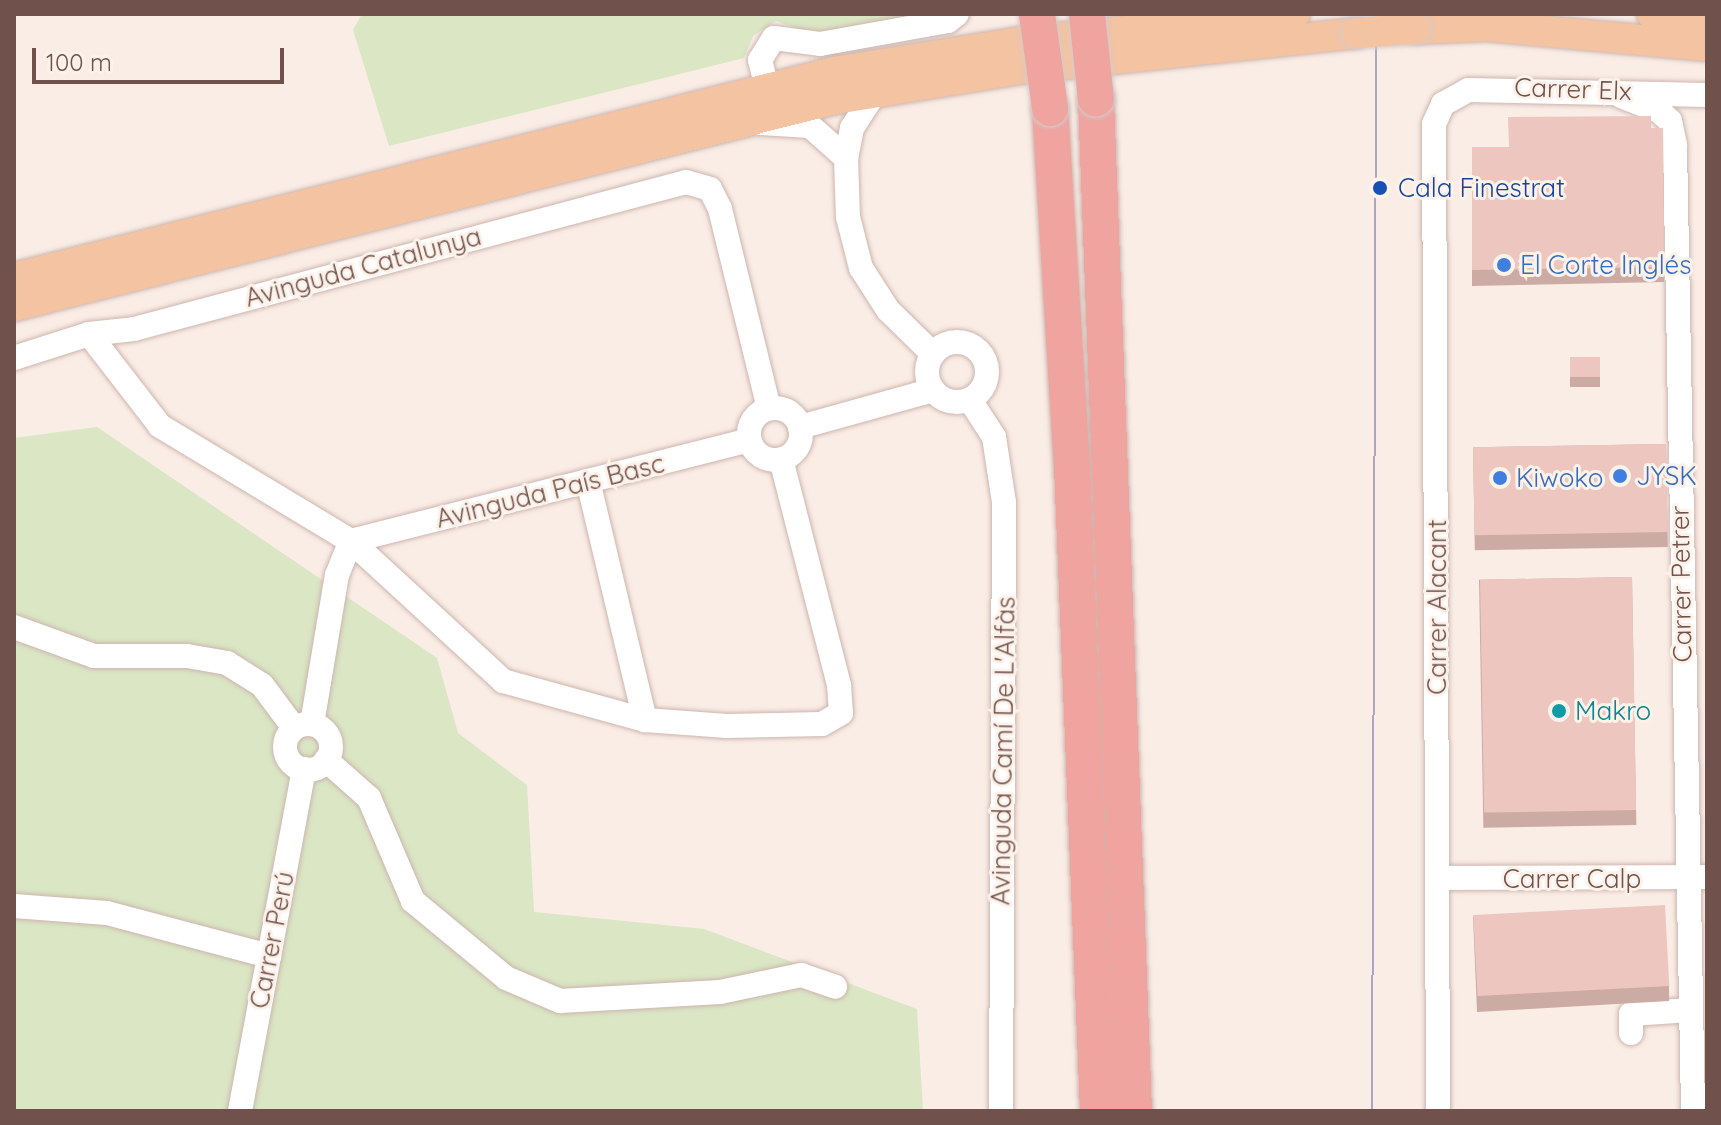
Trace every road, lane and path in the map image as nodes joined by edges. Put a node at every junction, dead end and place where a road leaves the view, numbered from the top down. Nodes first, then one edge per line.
1 (957, 14) edge
2 (1037, 14) edge
3 (1087, 14) edge
4 (1295, 14) edge
5 (1652, 14) edge
6 (1707, 20) edge
7 (1707, 46) edge
8 (767, 88) junction
9 (1608, 90) junction
10 (876, 91) junction
11 (1707, 95) edge
12 (1443, 104) joint
13 (735, 123) junction
14 (846, 158) junction
15 (14, 278) edge
16 (14, 306) edge
17 (89, 334) junction
18 (933, 354) junction
19 (14, 358) edge
20 (933, 390) junction
21 (970, 400) junction
22 (769, 408) junction
23 (800, 427) junction
24 (749, 440) junction
25 (781, 459) junction
26 (588, 481) junction
27 (351, 541) junction
28 (14, 627) edge
29 (645, 720) junction
30 (303, 726) junction
31 (315, 765) junction
32 (1438, 878) junction
33 (1696, 878) edge
34 (14, 906) edge
35 (269, 956) junction
36 (835, 987) dead end
37 (1691, 1010) junction
38 (1631, 1033) dead end
39 (240, 1111) edge
40 (1001, 1111) edge
41 (1098, 1111) edge
42 (1134, 1111) edge
43 (1438, 1111) edge
44 (1693, 1111) edge

1 - 8 street
2 - 41 highway, bridge
3 - 42 highway, bridge
4 - 8 main road
5 - 6 main road
7 - 10 main road, bridge
8 - 15 main road
9 - 11 street, Carrer Elx
9 - 12 street, Carrer Elx
9 - 33 street, Carrer Petrer
10 - 13 main road
10 - 14 street
12 - 32 street, Carrer Alacant
13 - 14 street
13 - 16 main road
14 - 18 street
17 - 19 street, Avinguda Catalunya
17 - 22 street, Avinguda Catalunya
17 - 27 street
18 - 20 street
18 - 21 street
20 - 21 street
20 - 23 street
21 - 40 street, Avinguda Camí De L'Alfàs
22 - 23 street
22 - 24 street
23 - 25 street
24 - 25 street
24 - 26 street, Avinguda País Basc
25 - 29 street
26 - 27 street, Avinguda País Basc
26 - 29 street
27 - 29 street
27 - 30 street
28 - 30 street
30 - 31 street
30 - 31 street
31 - 35 street, Carrer Perú
31 - 36 street
32 - 33 street, Carrer Calp
32 - 43 street, Carrer Alacant
33 - 37 street, Carrer Petrer
34 - 35 street
35 - 39 street, Carrer Perú
37 - 38 street
37 - 44 street, Carrer Petrer

